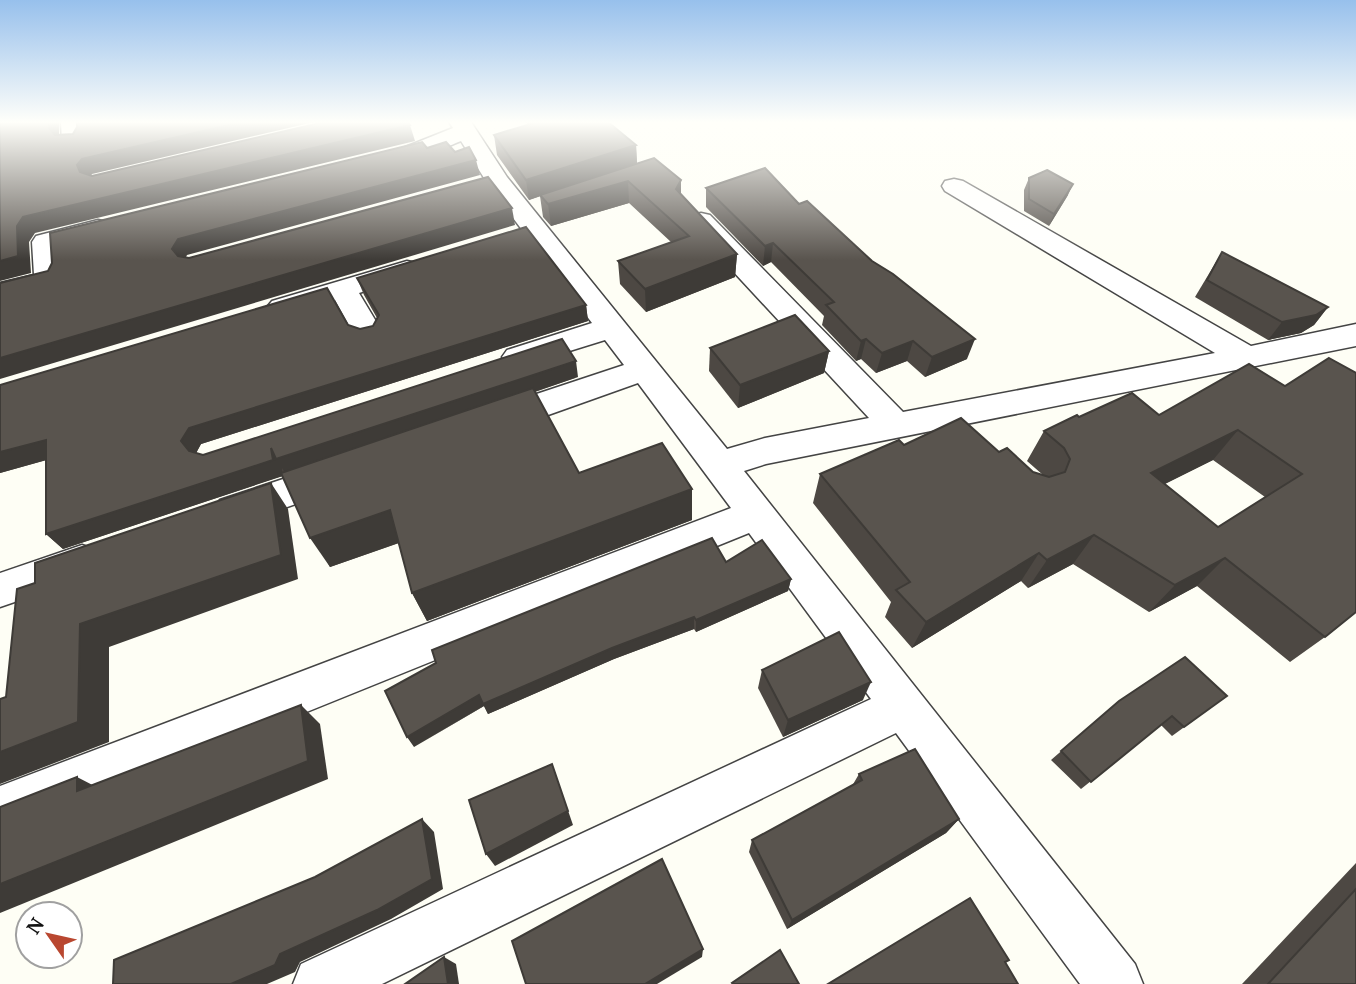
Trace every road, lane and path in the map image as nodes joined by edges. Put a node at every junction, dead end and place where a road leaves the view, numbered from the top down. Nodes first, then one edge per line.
1 (479, 168) edge
2 (954, 186) dead end
3 (691, 210) edge
4 (125, 222) edge
5 (433, 261) edge
6 (343, 289) junction
7 (0, 292) edge
8 (250, 317) edge
9 (612, 327) junction
10 (368, 333) edge
11 (1356, 334) edge
12 (1246, 357) junction
13 (492, 365) edge
14 (645, 369) junction
15 (953, 415) junction
16 (895, 426) junction
17 (461, 432) edge
18 (982, 443) edge
19 (369, 464) edge
20 (719, 465) junction
21 (756, 514) junction
22 (198, 523) edge
23 (118, 550) edge
24 (0, 590) edge
25 (904, 706) junction
26 (0, 811) edge
27 (321, 984) edge
28 (1115, 984) edge

1 - 9 street
2 - 12 street
3 - 16 street
4 - 7 street
5 - 6 street
6 - 8 street
6 - 10 street
9 - 13 street
9 - 14 street
11 - 12 street
12 - 15 street
14 - 17 street
14 - 20 street
15 - 16 street
15 - 18 street
16 - 20 street
19 - 22 street
20 - 21 street
21 - 25 street
21 - 26 street
23 - 24 street
25 - 27 street
25 - 28 street

